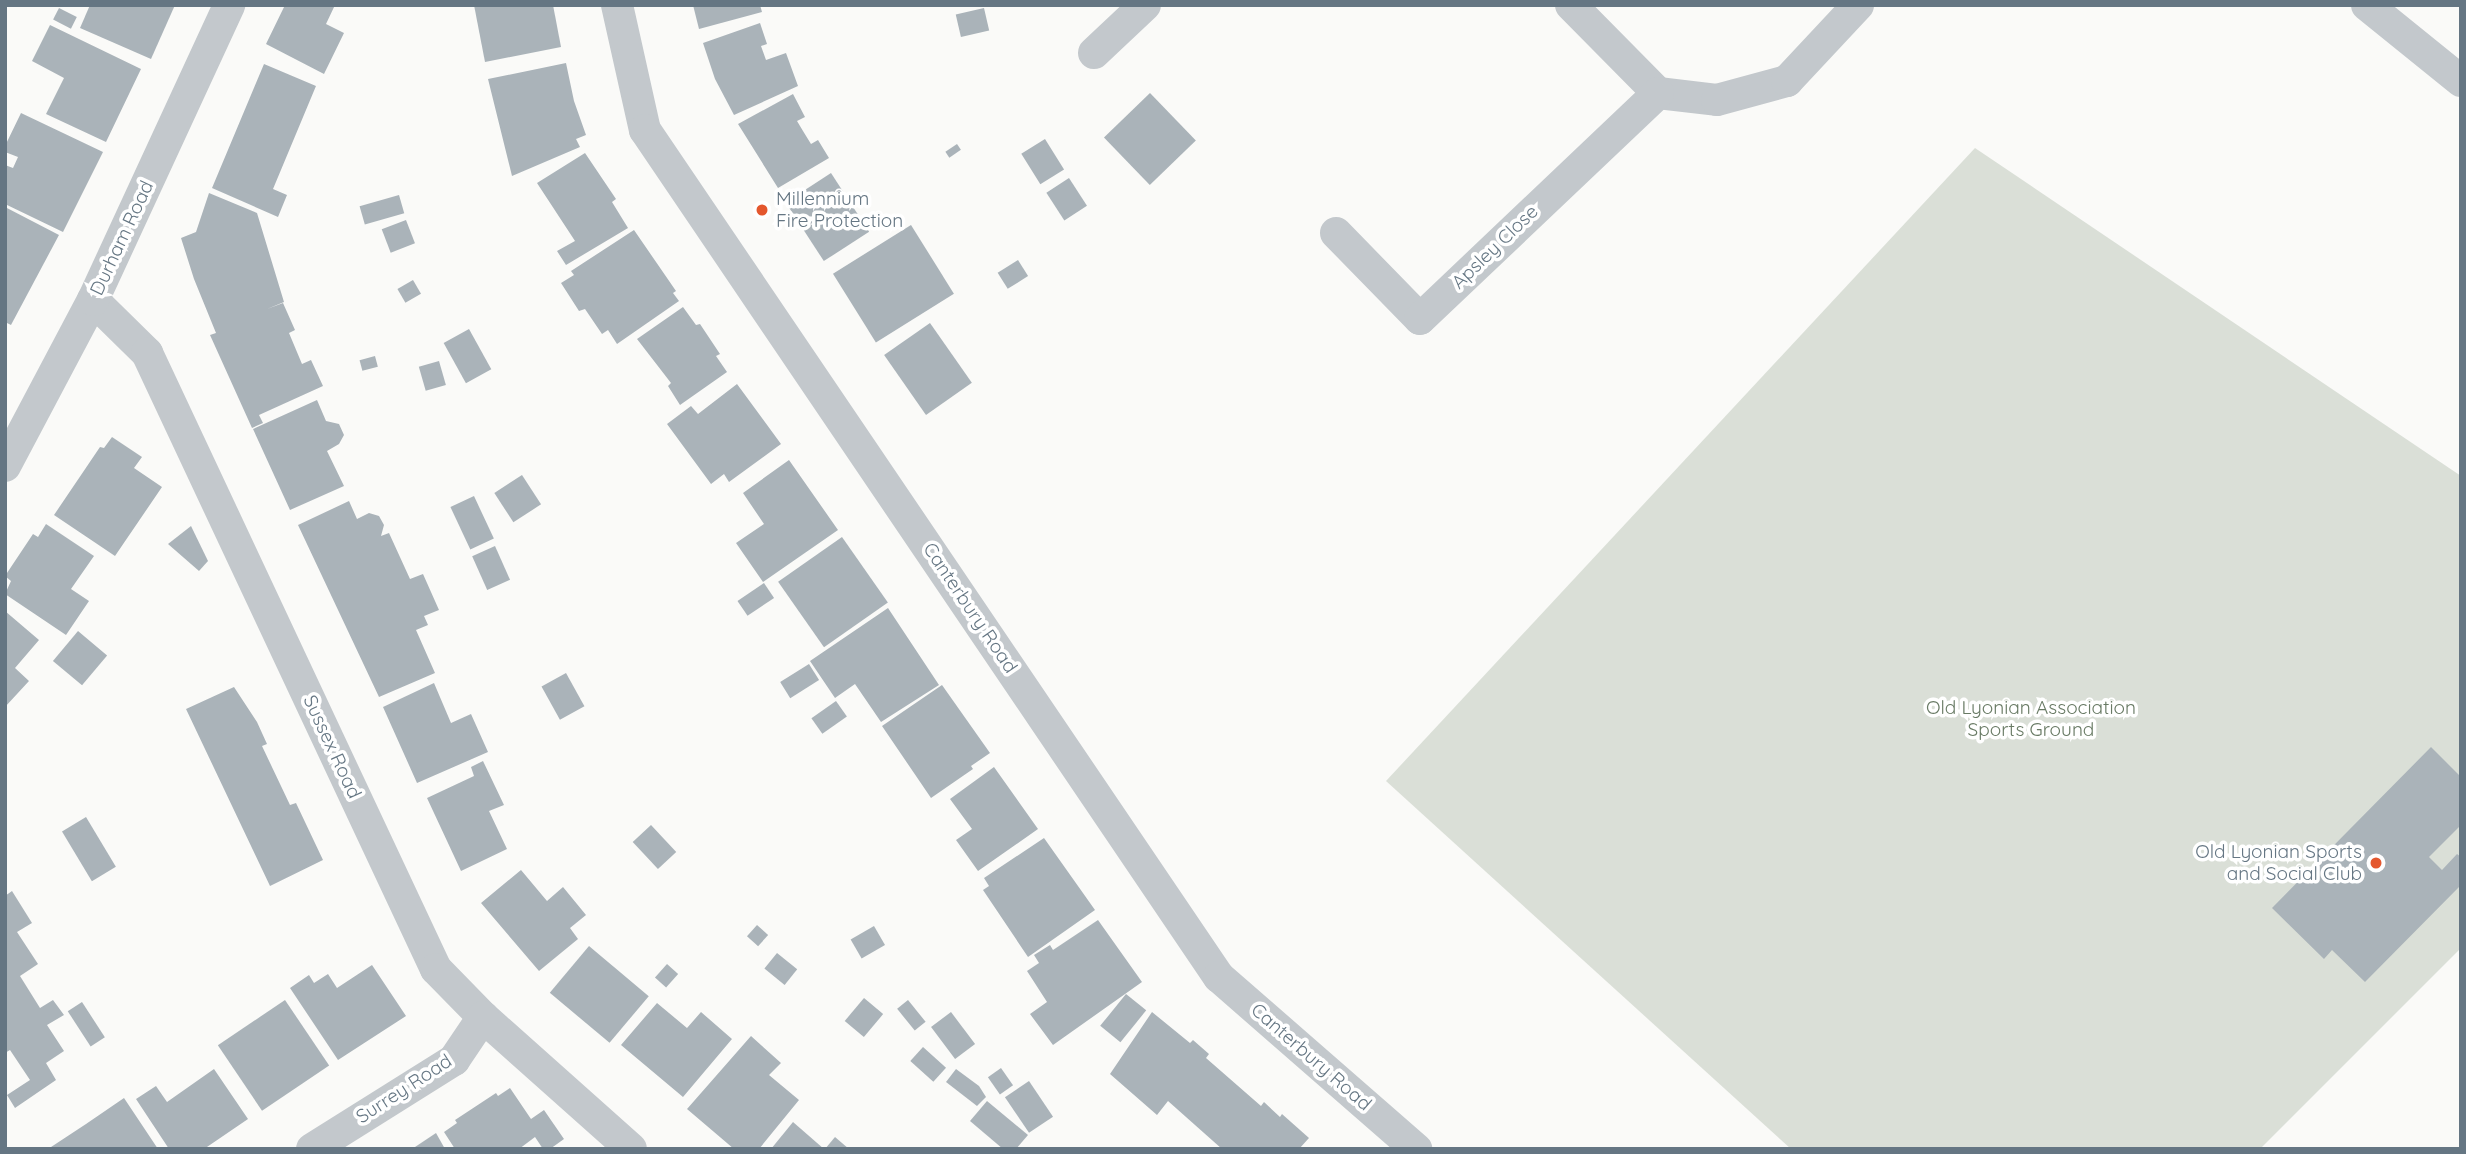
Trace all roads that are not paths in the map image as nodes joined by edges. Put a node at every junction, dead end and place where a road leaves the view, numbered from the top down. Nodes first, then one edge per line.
1 (229, 5) edge
2 (617, 5) edge
3 (1144, 5) edge
4 (1571, 5) edge
5 (1858, 5) edge
6 (2367, 5) edge
7 (1094, 53) dead end
8 (2461, 81) edge
9 (1658, 93) junction
10 (1336, 233) dead end
11 (93, 300) junction
12 (5, 466) edge
13 (483, 1017) junction
14 (312, 1149) edge
15 (632, 1149) edge
16 (1416, 1149) edge

1 - 11 street, Durham Road
2 - 16 street, Canterbury Road
3 - 7 street
4 - 9 street
5 - 9 street
6 - 8 street
9 - 10 street, Apsley Close
11 - 12 street, Durham Road
11 - 13 street, Sussex Road
13 - 14 street, Surrey Road
13 - 15 street, Sussex Road

